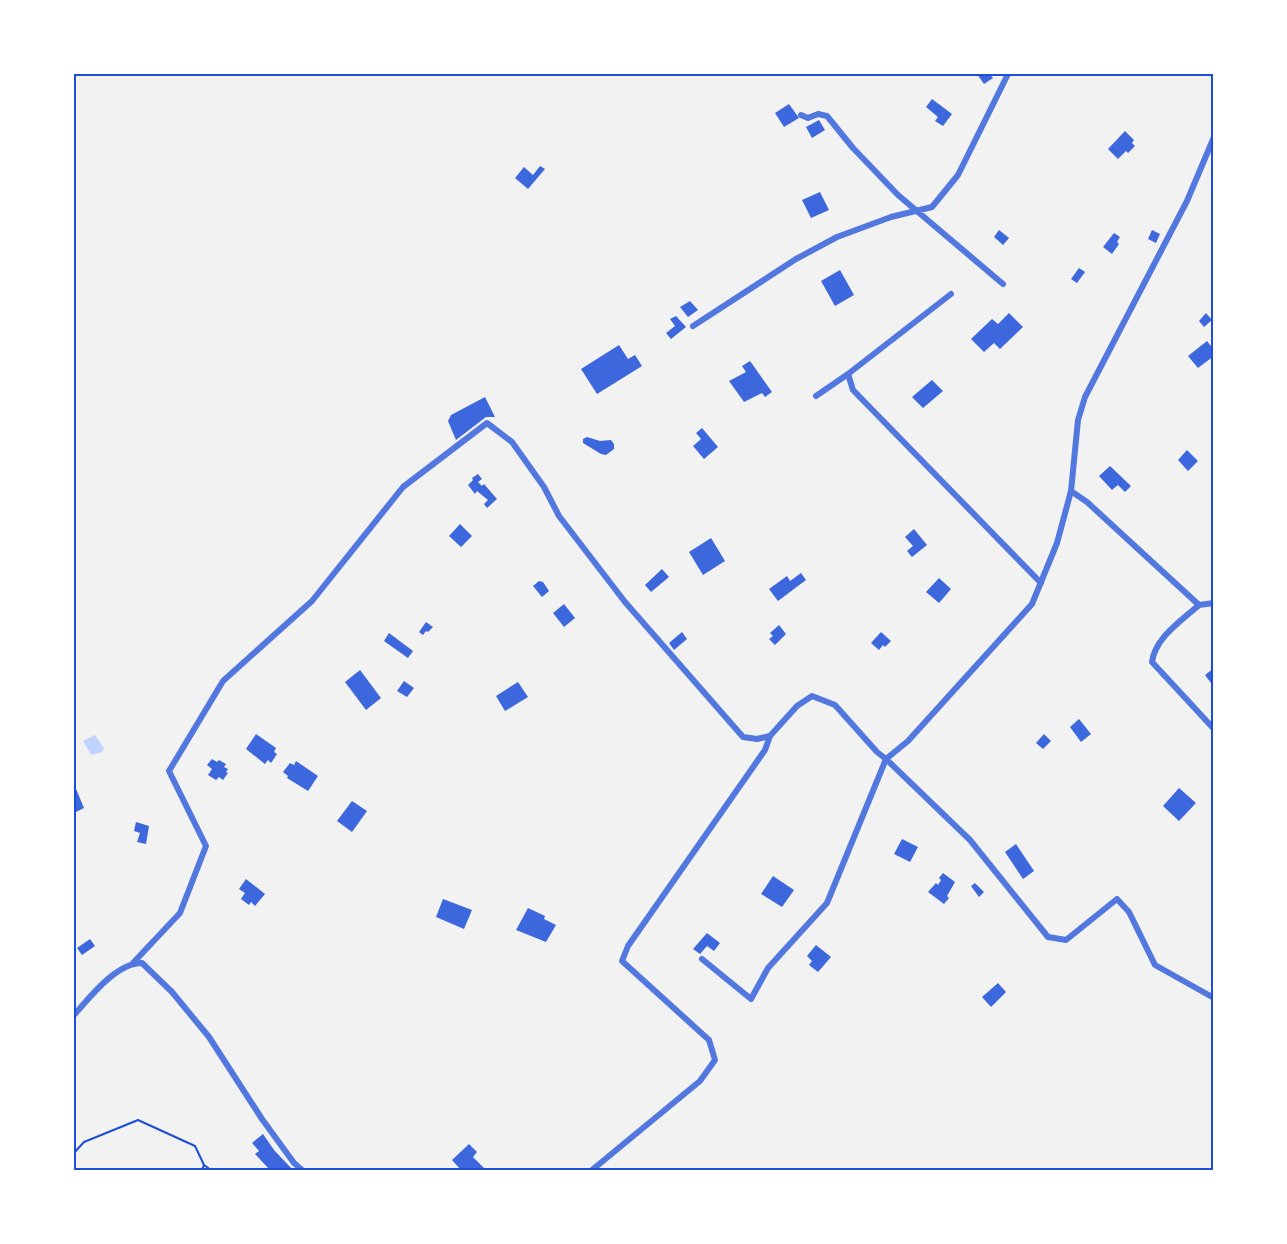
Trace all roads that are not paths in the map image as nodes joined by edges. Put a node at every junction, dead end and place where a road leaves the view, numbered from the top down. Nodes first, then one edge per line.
1 (1008, 74) edge
2 (801, 116) dead end
3 (1214, 136) edge
4 (919, 212) junction
5 (1003, 284) dead end
6 (951, 294) dead end
7 (693, 326) dead end
8 (848, 374) junction
9 (816, 396) dead end
10 (1071, 491) junction
11 (1041, 583) junction
12 (1214, 603) edge
13 (1199, 605) junction
14 (1214, 729) edge
15 (770, 736) junction
16 (886, 759) junction
17 (702, 959) dead end
18 (133, 963) junction
19 (1214, 998) edge
20 (74, 1015) edge
21 (302, 1170) edge
22 (592, 1170) edge

1 - 4 street
2 - 4 street
3 - 10 street
4 - 5 street
4 - 7 street
6 - 8 street
8 - 9 street
8 - 11 street
10 - 11 street
10 - 13 street
11 - 16 street
12 - 13 street
13 - 14 street
15 - 16 street
15 - 18 street
15 - 22 street
16 - 17 street
16 - 19 street
18 - 20 street
18 - 21 street

